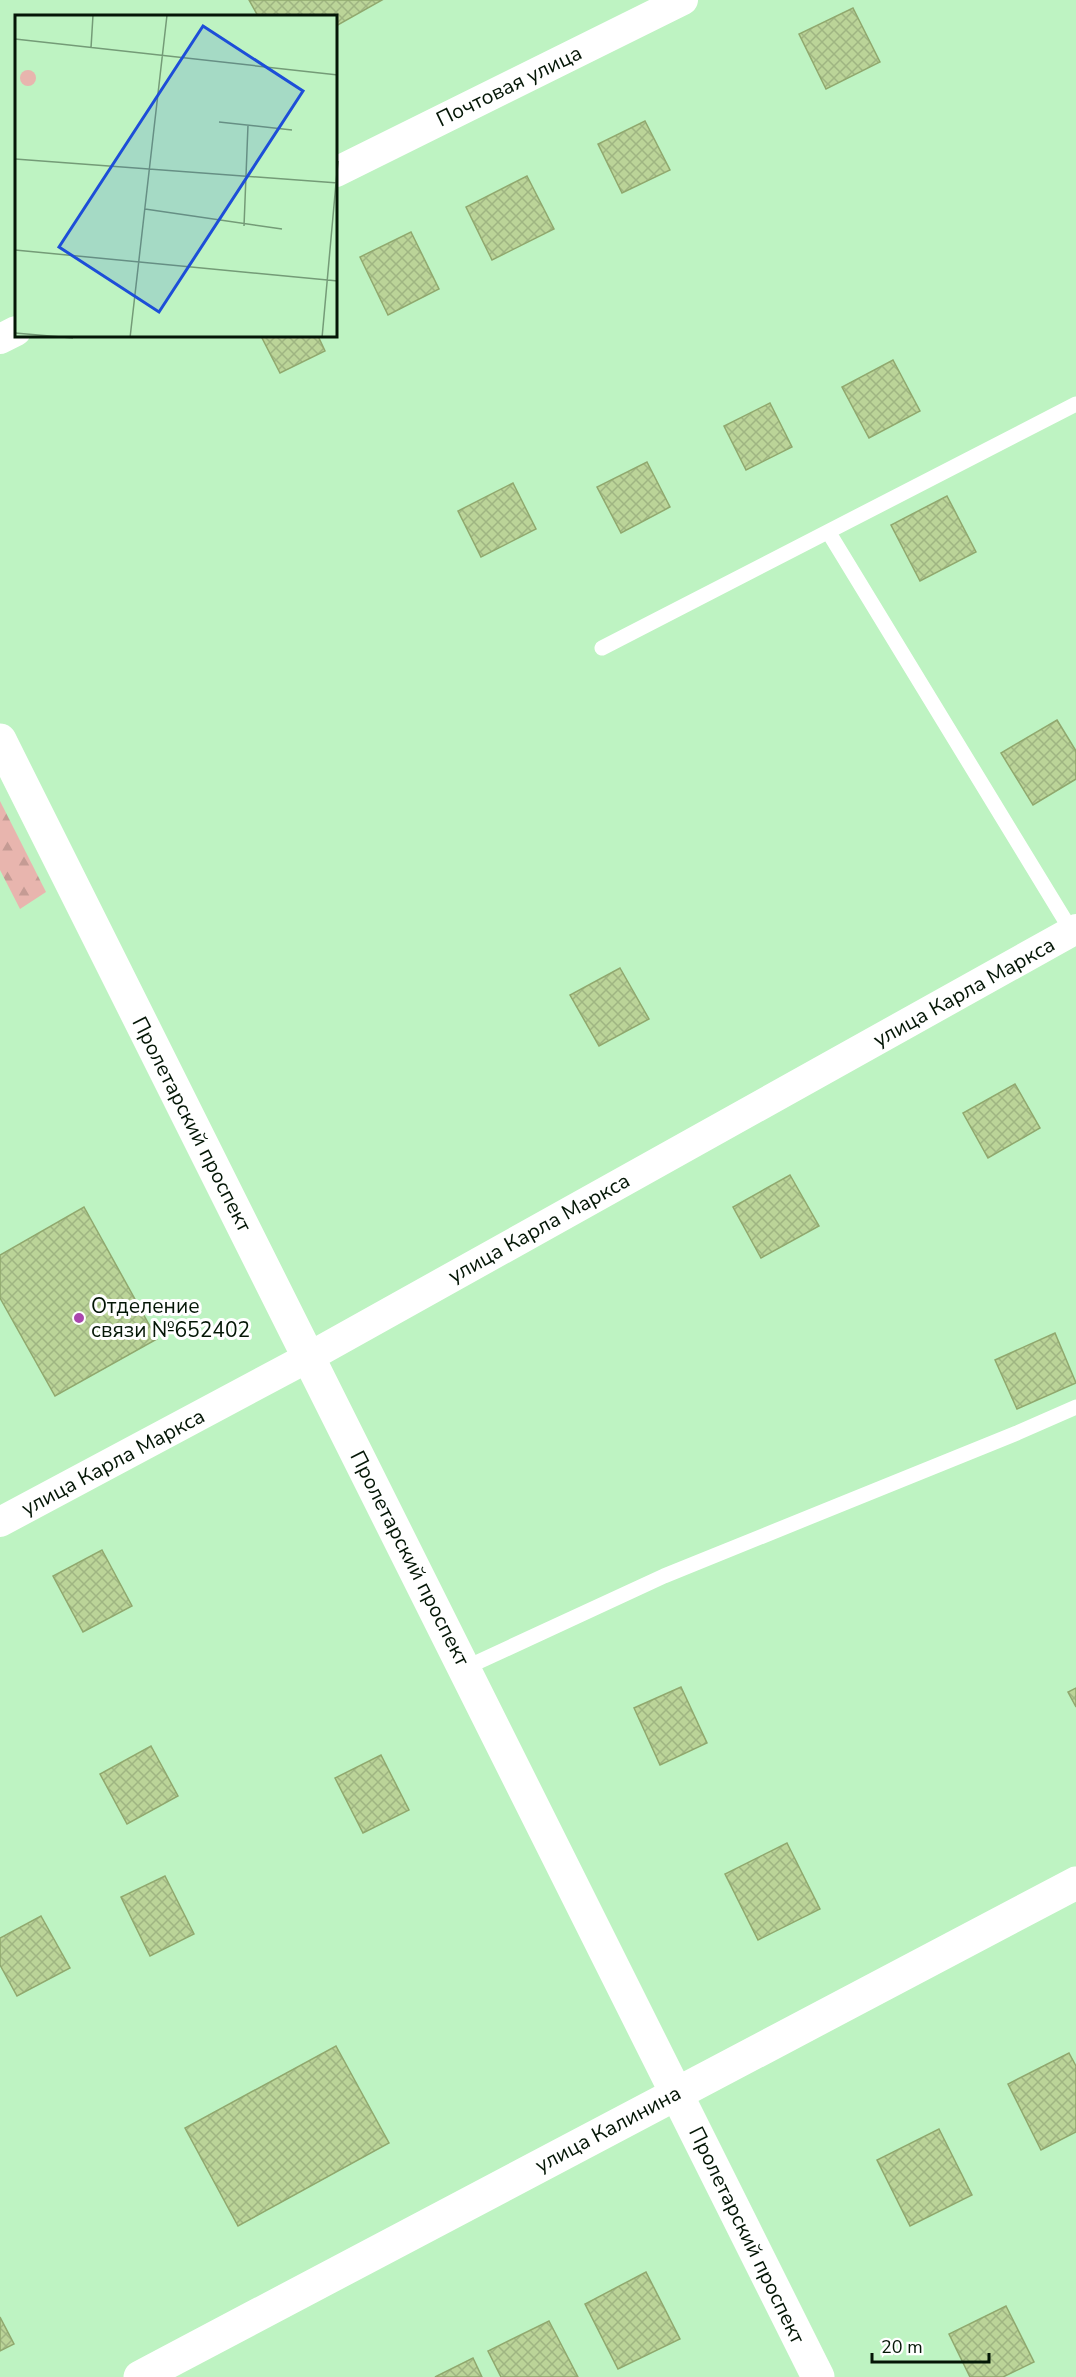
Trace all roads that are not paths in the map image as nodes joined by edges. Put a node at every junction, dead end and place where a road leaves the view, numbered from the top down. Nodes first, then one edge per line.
1 (683, 0) edge
2 (338, 171) edge
3 (15, 332) edge
4 (0, 339) edge
5 (1076, 404) edge
6 (829, 533) junction
7 (602, 648) dead end
8 (0, 740) edge
9 (1075, 933) edge
10 (309, 1357) junction
11 (1076, 1407) edge
12 (0, 1522) edge
13 (465, 1668) junction
14 (1076, 1883) edge
15 (677, 2092) junction
16 (140, 2377) edge
17 (818, 2377) edge

1 - 2 street, Почтовая улица
3 - 4 street
5 - 6 lane
6 - 7 lane
6 - 9 lane
8 - 10 street, Пролетарский проспект
9 - 10 street, улица Карла Маркса
10 - 12 street, улица Карла Маркса
10 - 13 street, Пролетарский проспект
11 - 13 lane
13 - 15 street, Пролетарский проспект
14 - 15 street, улица Калинина
15 - 16 street, улица Калинина
15 - 17 street, Пролетарский проспект

